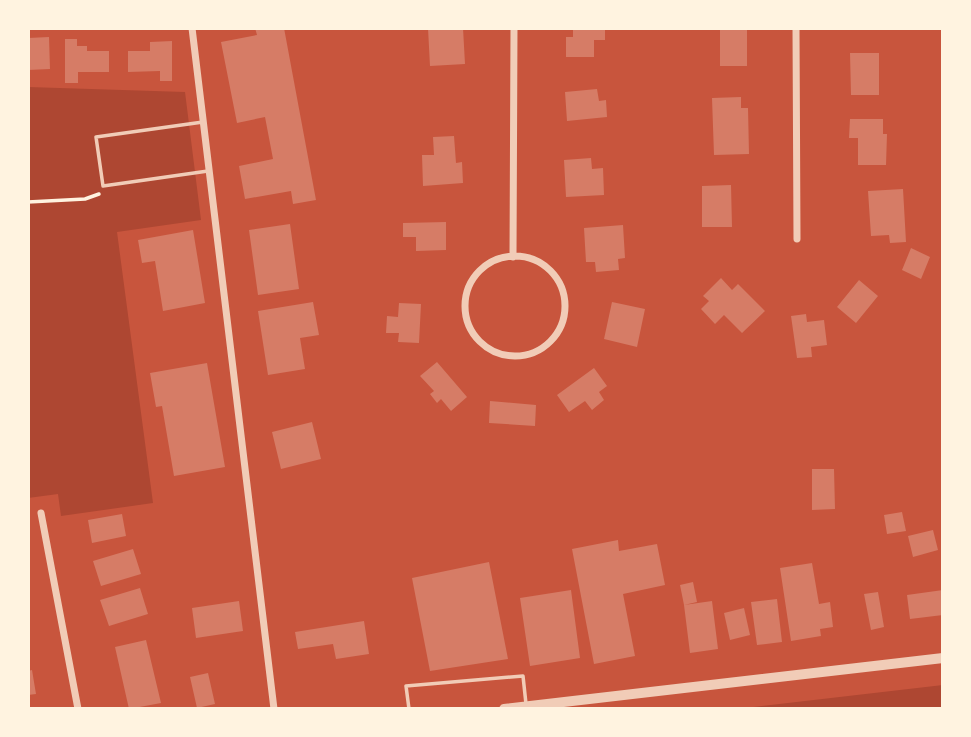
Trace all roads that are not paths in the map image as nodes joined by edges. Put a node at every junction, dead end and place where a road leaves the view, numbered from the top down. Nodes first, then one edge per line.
1 (192, 28) edge
2 (514, 28) edge
3 (796, 28) edge
4 (203, 121) junction
5 (209, 171) junction
6 (797, 239) dead end
7 (513, 257) junction
8 (41, 513) dead end
9 (943, 658) edge
10 (526, 706) junction
11 (78, 709) edge
12 (274, 709) edge
13 (409, 709) edge
14 (504, 709) edge

1 - 4 street
2 - 7 street
3 - 6 street
4 - 5 street
4 - 5 lane
5 - 12 street
7 - 7 street
8 - 11 street
9 - 10 street
10 - 13 lane
10 - 14 street

